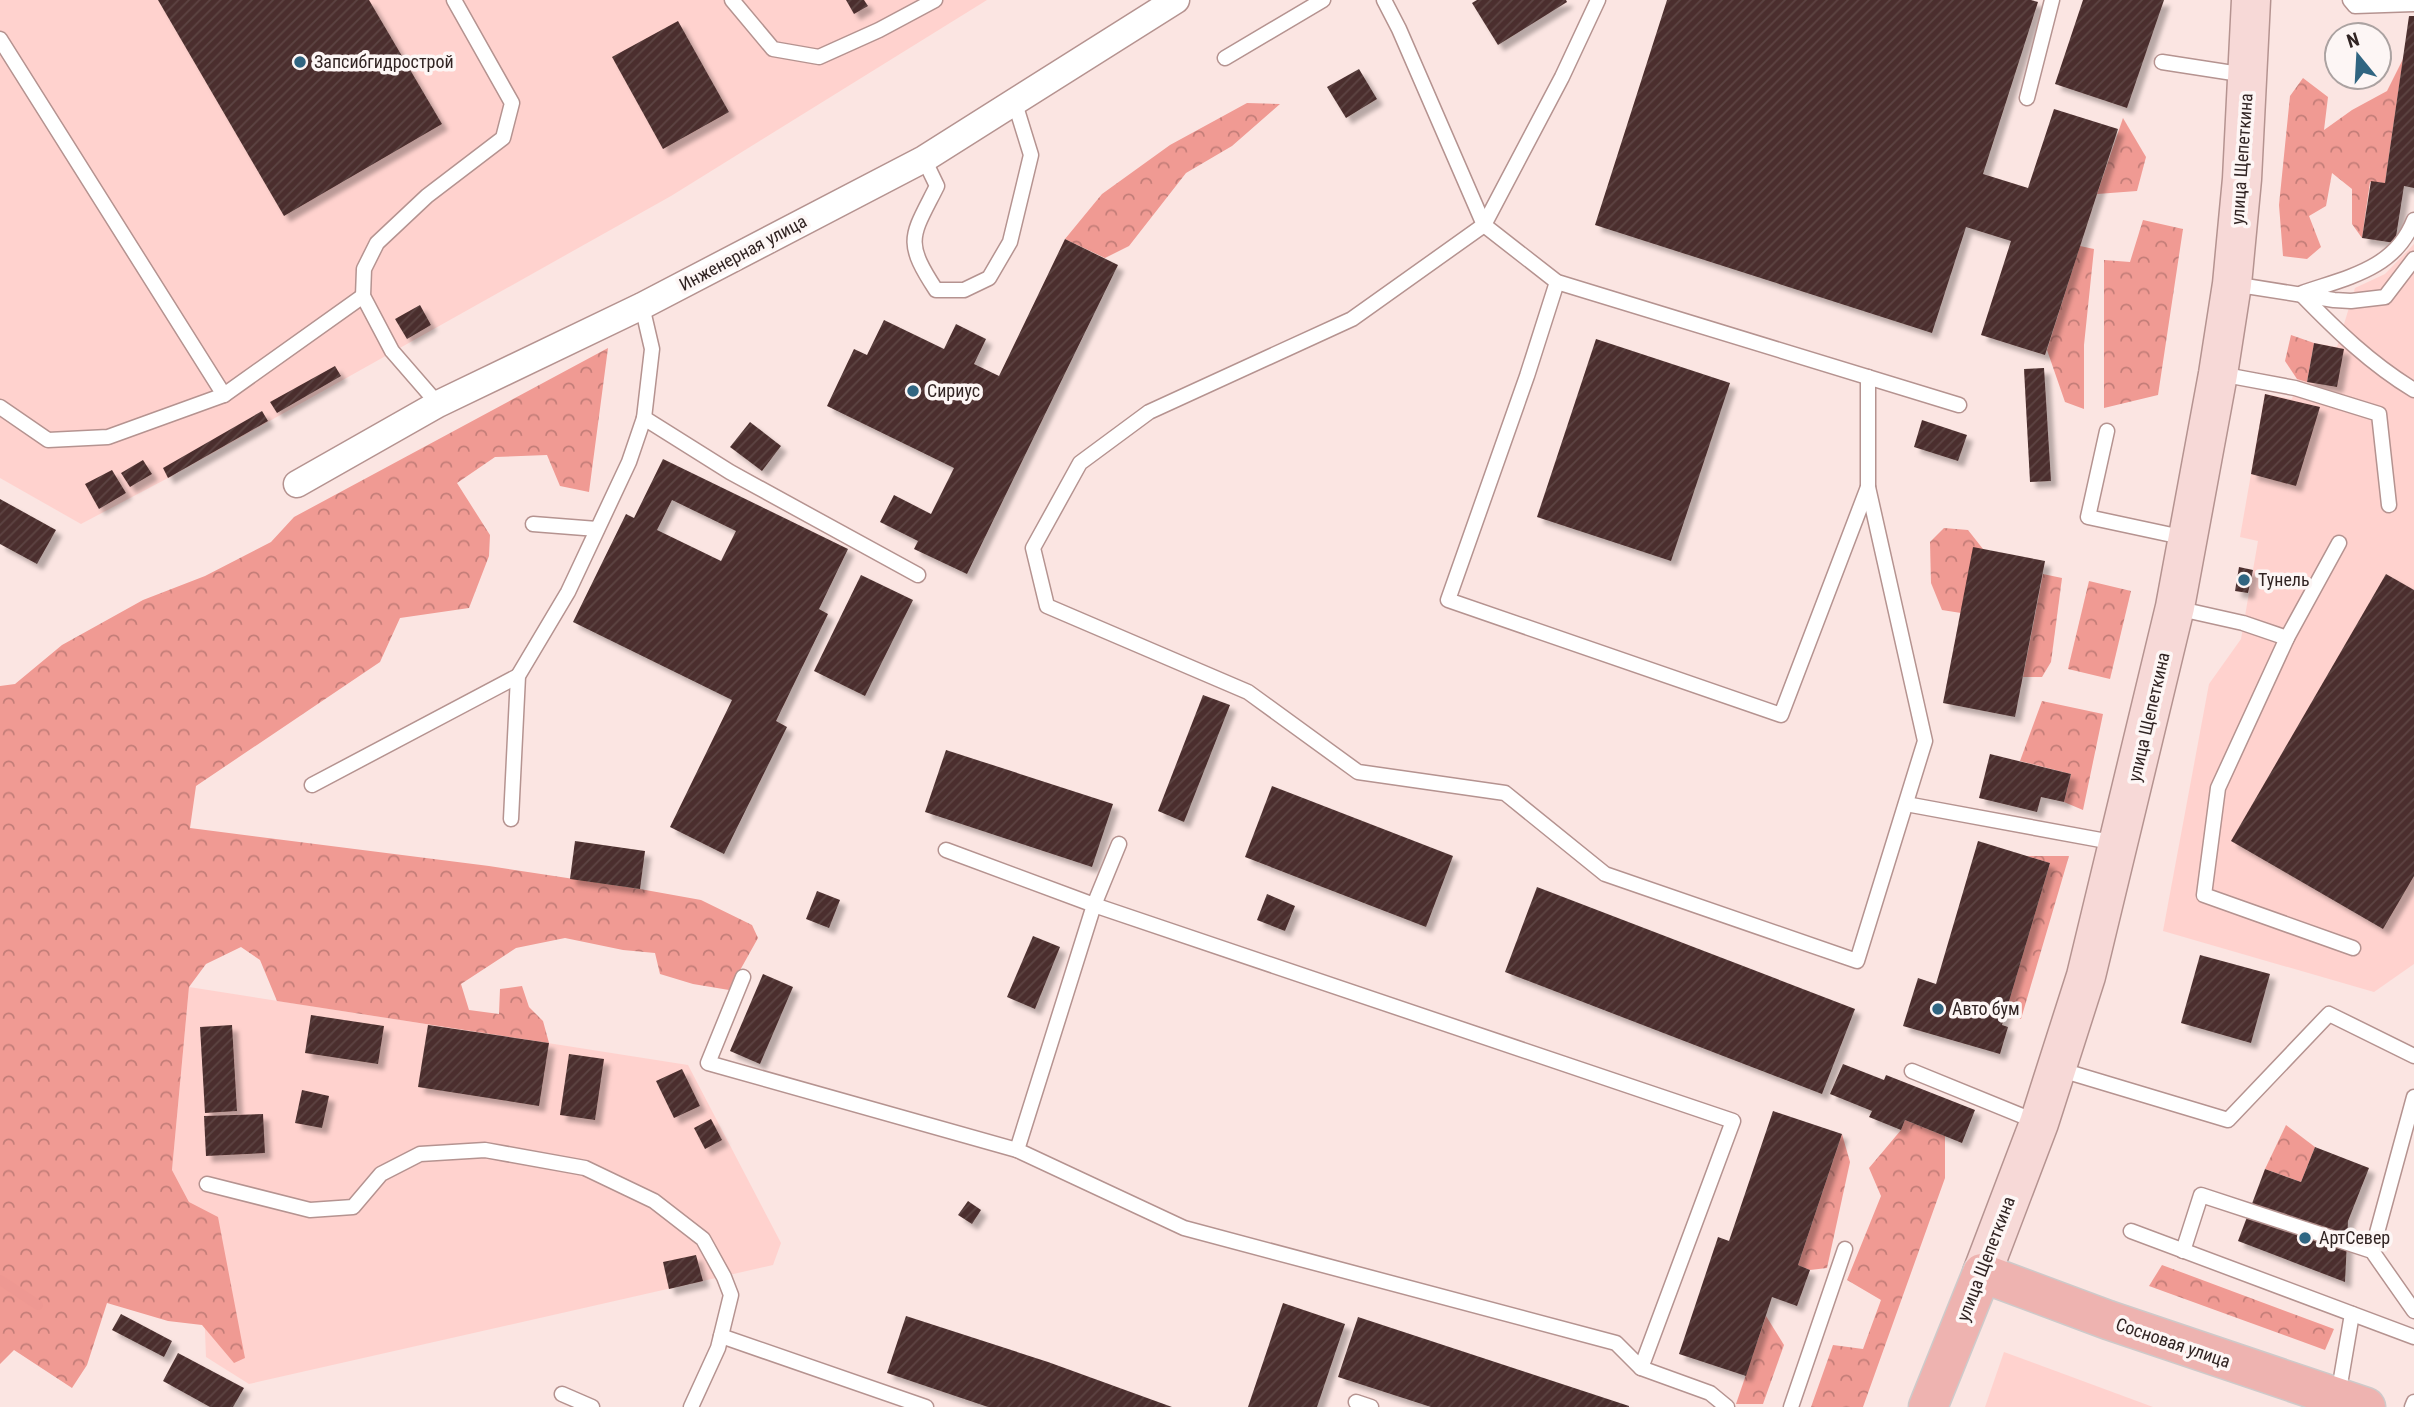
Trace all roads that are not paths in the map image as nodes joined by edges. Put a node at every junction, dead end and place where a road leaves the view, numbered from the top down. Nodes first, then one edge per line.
1 (454, 0) edge
2 (732, 0) edge
3 (935, 0) edge
4 (1323, 0) edge
5 (1384, 0) edge
6 (1598, 0) edge
7 (2052, 0) edge
8 (2251, 0) edge
9 (2350, 0) edge
10 (1167, 1) edge
11 (917, 4) edge
12 (2414, 4) edge
13 (0, 39) edge
14 (1226, 58) dead end
15 (2162, 62) dead end
16 (2247, 76) junction
17 (2027, 98) dead end
18 (1014, 100) junction
19 (924, 159) junction
20 (2414, 219) edge
21 (1484, 225) junction
22 (2414, 259) edge
23 (1557, 282) junction
24 (2232, 284) junction
25 (2301, 294) junction
26 (363, 296) junction
27 (642, 306) junction
28 (2218, 374) junction
29 (1868, 377) junction
30 (2414, 390) edge
31 (224, 395) junction
32 (438, 404) junction
33 (1959, 405) dead end
34 (0, 407) edge
35 (644, 418) junction
36 (2106, 431) dead end
37 (297, 484) dead end
38 (1868, 487) junction
39 (2389, 506) dead end
40 (533, 524) dead end
41 (597, 529) junction
42 (2188, 538) junction
43 (2339, 543) dead end
44 (918, 575) dead end
45 (2175, 607) junction
46 (2287, 638) junction
47 (518, 676) junction
48 (312, 785) dead end
49 (1906, 803) junction
50 (511, 819) dead end
51 (1119, 844) dead end
52 (2119, 844) junction
53 (946, 850) dead end
54 (1094, 905) junction
55 (2353, 948) dead end
56 (743, 977) dead end
57 (2414, 1056) edge
58 (2057, 1069) junction
59 (1912, 1070) dead end
60 (2414, 1097) edge
61 (2039, 1123) junction
62 (1017, 1150) junction
63 (207, 1184) dead end
64 (2131, 1231) dead end
65 (1845, 1249) dead end
66 (2183, 1251) junction
67 (2372, 1251) junction
68 (1982, 1273) junction
69 (2414, 1311) edge
70 (2353, 1314) junction
71 (721, 1336) junction
72 (2414, 1337) edge
73 (1641, 1368) junction
74 (562, 1394) dead end
75 (1356, 1402) dead end
76 (2414, 1402) edge
77 (2346, 1404) edge
78 (592, 1407) edge
79 (691, 1407) edge
80 (926, 1407) edge
81 (1371, 1407) edge
82 (1727, 1407) edge
83 (1791, 1407) edge
84 (1928, 1407) edge
85 (2412, 1407) edge

1 - 26 lane
2 - 11 lane
3 - 11 lane
4 - 14 lane
5 - 21 lane
6 - 21 lane
7 - 17 lane
8 - 16 main road, улица Щепеткина
9 - 12 lane
10 - 18 street, Инженерная улица
13 - 31 lane
15 - 16 lane
16 - 24 main road, улица Щепеткина
18 - 19 street, Инженерная улица
18 - 19 lane
19 - 27 street, Инженерная улица
20 - 25 lane
21 - 23 lane
21 - 49 lane
22 - 25 lane
23 - 29 lane
23 - 38 lane
24 - 25 lane
24 - 28 main road, улица Щепеткина
25 - 30 lane
26 - 31 lane
26 - 32 lane
27 - 32 street, Инженерная улица
27 - 35 lane
28 - 39 lane
28 - 42 main road, улица Щепеткина
29 - 33 lane
29 - 38 lane
31 - 34 lane
32 - 37 street, Инженерная улица
35 - 41 lane
35 - 44 lane
36 - 42 lane
38 - 49 lane
40 - 41 lane
41 - 47 lane
42 - 45 main road, улица Щепеткина
43 - 46 lane
45 - 46 lane
45 - 52 main road, улица Щепеткина
46 - 55 lane
47 - 48 lane
47 - 50 lane
49 - 52 lane
51 - 54 lane
52 - 58 main road, улица Щепеткина
53 - 54 lane
54 - 62 lane
54 - 73 lane
56 - 62 lane
57 - 58 lane
58 - 61 main road, улица Щепеткина
59 - 61 lane
60 - 67 lane
61 - 68 main road, улица Щепеткина
62 - 73 lane
63 - 71 lane
64 - 66 lane
65 - 83 lane
66 - 67 lane
66 - 70 lane
67 - 69 lane
68 - 77 main road, Сосновая улица
68 - 84 main road, улица Щепеткина
70 - 72 lane
70 - 77 lane
71 - 79 lane
71 - 80 lane
73 - 82 lane
74 - 78 lane
75 - 81 lane
76 - 85 lane

